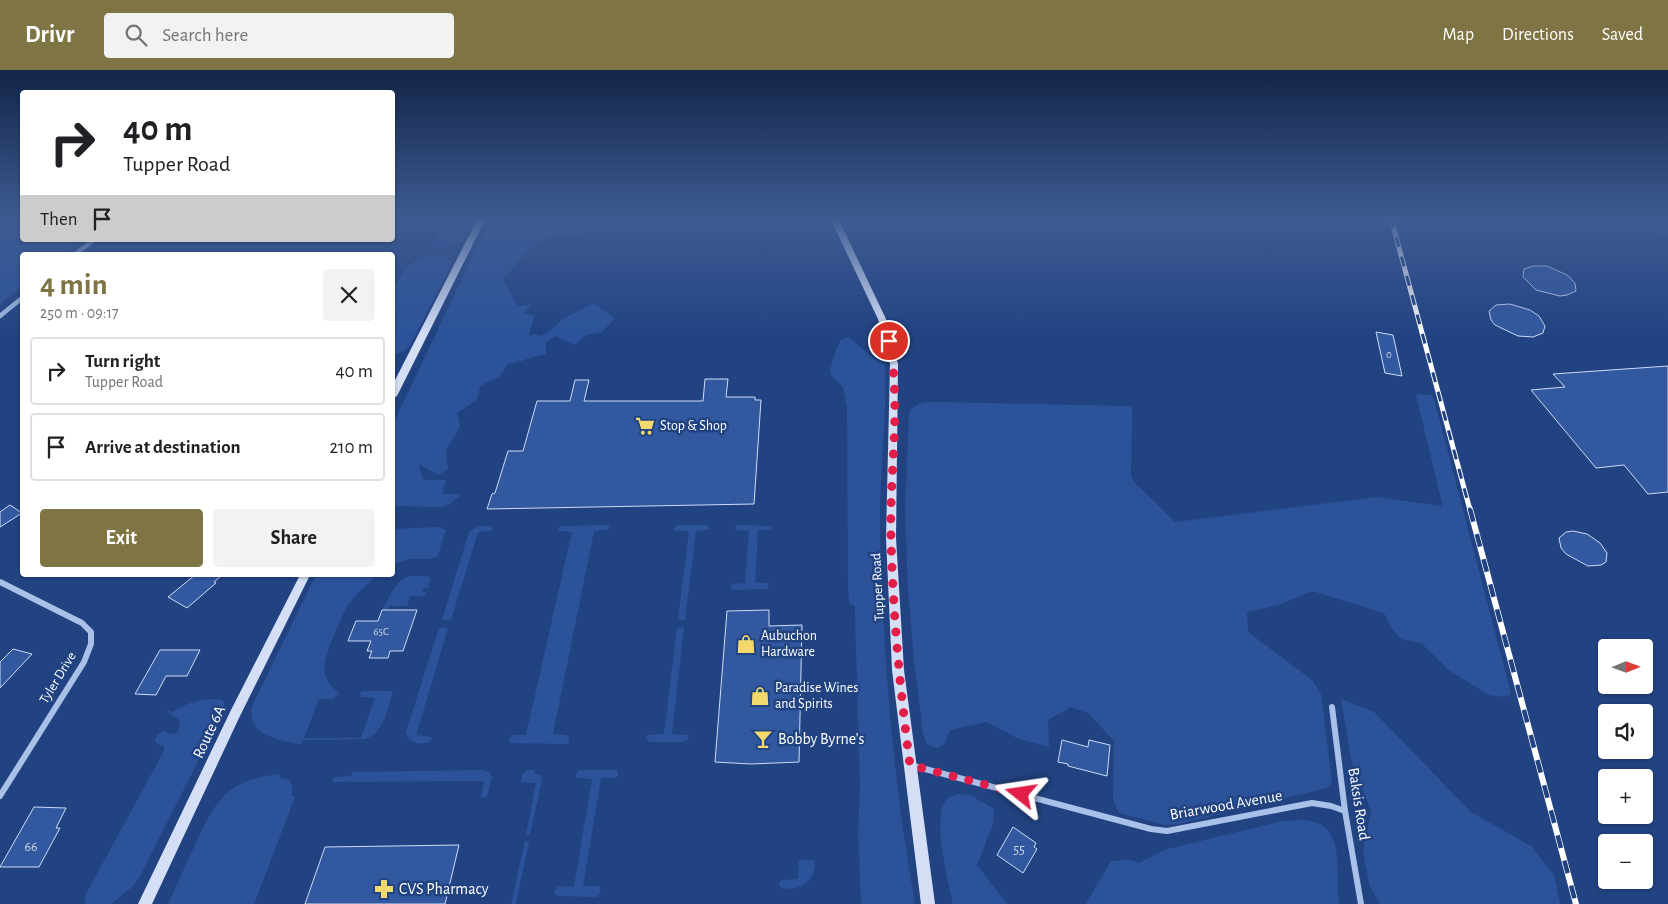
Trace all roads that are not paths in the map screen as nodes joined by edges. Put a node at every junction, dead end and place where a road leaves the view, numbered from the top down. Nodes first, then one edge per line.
1 (462, 257) edge
2 (852, 257) edge
3 (20, 300) edge
4 (0, 316) edge
5 (395, 390) edge
6 (303, 577) edge
7 (0, 582) edge
8 (1332, 707) dead end
9 (910, 765) junction
10 (0, 796) edge
11 (1345, 810) junction
12 (145, 904) edge
13 (928, 904) edge
14 (1361, 904) edge

1 - 5 main road
2 - 9 main road, Tupper Road
3 - 4 street
6 - 12 main road, Route 6A
7 - 10 street, Tyler Drive
8 - 11 street, Baksis Road
9 - 11 street, Briarwood Avenue
9 - 13 main road, Tupper Road
11 - 14 street, Baksis Road

